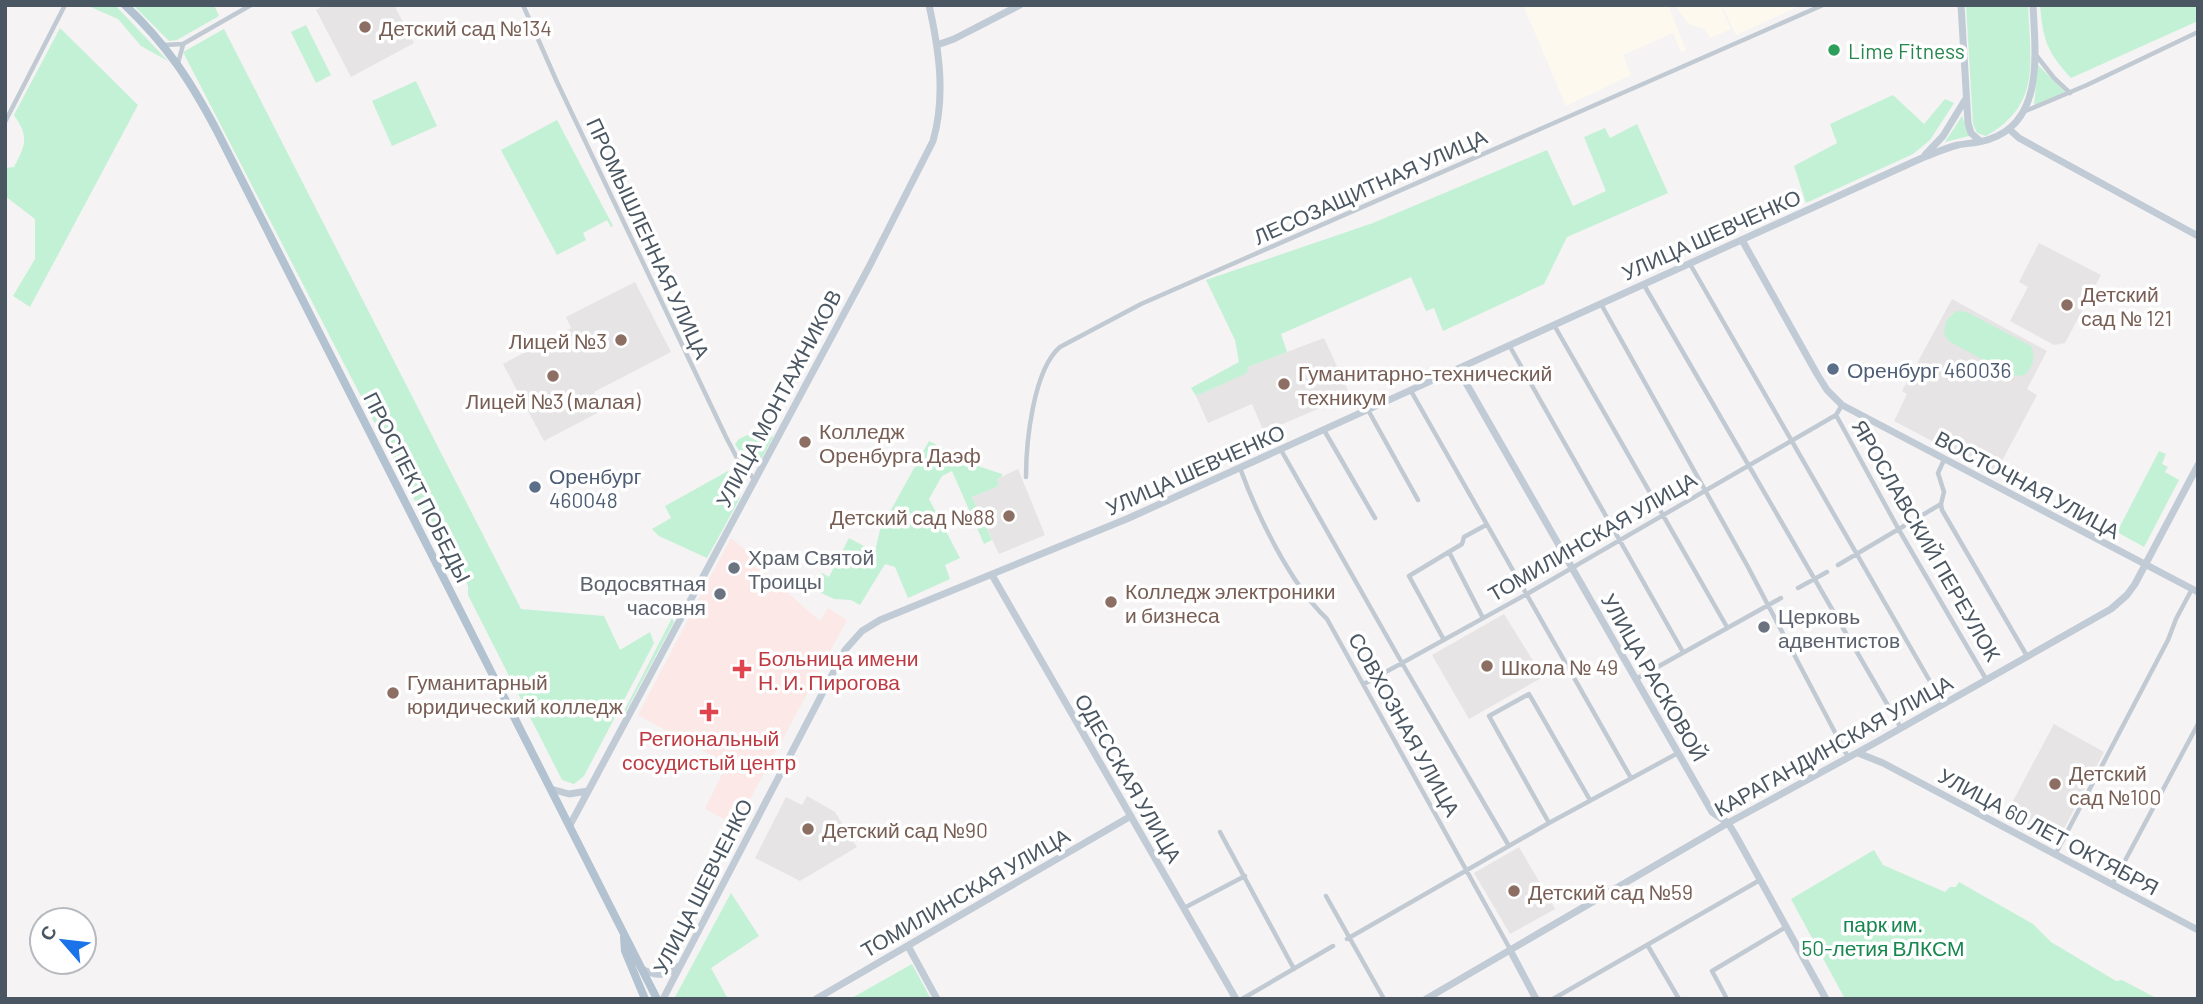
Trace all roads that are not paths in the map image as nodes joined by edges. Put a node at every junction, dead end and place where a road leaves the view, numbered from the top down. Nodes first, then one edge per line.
1 (65, 5) edge
2 (125, 5) edge
3 (250, 5) edge
4 (523, 5) edge
5 (929, 5) edge
6 (1020, 5) edge
7 (1823, 5) edge
8 (1961, 5) edge
9 (2033, 5) edge
10 (2198, 32) edge
11 (183, 44) junction
12 (937, 45) junction
13 (164, 46) junction
14 (2035, 54) junction
15 (178, 63) junction
16 (2070, 93) junction
17 (1966, 98) junction
18 (2022, 113) junction
19 (5, 122) edge
20 (2009, 129) junction
21 (1980, 141) junction
22 (1922, 158) junction
23 (2198, 236) edge
24 (1742, 240) junction
25 (1689, 263) junction
26 (1643, 284) junction
27 (1600, 303) junction
28 (1554, 325) junction
29 (1509, 345) junction
30 (1458, 369) junction
31 (1411, 391) junction
32 (1842, 405) junction
33 (1368, 410) junction
34 (1836, 415) junction
35 (1324, 430) junction
36 (1792, 441) junction
37 (1281, 450) junction
38 (1944, 460) junction
39 (2198, 465) edge
40 (1748, 466) junction
41 (1240, 468) junction
42 (1026, 477) dead end
43 (754, 479) junction
44 (1705, 491) junction
45 (1418, 500) dead end
46 (1941, 504) junction
47 (1662, 516) junction
48 (1374, 518) dead end
49 (1486, 525) junction
50 (1899, 530) junction
51 (1620, 541) junction
52 (1449, 552) junction
53 (1856, 553) junction
54 (1838, 565) dead end
55 (2146, 565) junction
56 (1572, 568) junction
57 (1826, 572) dead end
58 (992, 575) junction
59 (1813, 580) junction
60 (1798, 588) dead end
61 (2195, 591) edge
62 (1527, 594) junction
63 (1781, 598) dead end
64 (1768, 604) junction
65 (1483, 618) junction
66 (1727, 627) junction
67 (1444, 639) junction
68 (1683, 652) junction
69 (2027, 656) junction
70 (1402, 663) junction
71 (1636, 679) junction
72 (1986, 680) junction
73 (1364, 684) junction
74 (1943, 704) junction
75 (2198, 724) edge
76 (1901, 728) junction
77 (1873, 744) junction
78 (1858, 752) junction
79 (1678, 753) junction
80 (1849, 758) junction
81 (1883, 764) junction
82 (1631, 778) junction
83 (551, 789) junction
84 (588, 791) junction
85 (1590, 800) junction
86 (1131, 816) junction
87 (1549, 823) junction
88 (1728, 823) junction
89 (570, 825) junction
90 (1220, 832) dead end
91 (1509, 846) junction
92 (2055, 855) junction
93 (1465, 872) junction
94 (1245, 876) junction
95 (1760, 880) junction
96 (2112, 885) junction
97 (1326, 896) dead end
98 (1184, 908) junction
99 (1786, 927) junction
100 (2198, 930) edge
101 (623, 931) junction
102 (1348, 938) junction
103 (908, 946) junction
104 (1334, 946) dead end
105 (1648, 946) junction
106 (1510, 950) junction
107 (682, 964) junction
108 (642, 969) junction
109 (1294, 969) junction
110 (645, 999) edge
111 (657, 999) edge
112 (663, 999) edge
113 (816, 999) edge
114 (937, 999) edge
115 (1236, 999) edge
116 (1242, 999) edge
117 (1384, 999) edge
118 (1426, 999) edge
119 (1536, 999) edge
120 (1553, 999) edge
121 (1679, 999) edge
122 (1727, 999) edge
123 (1826, 999) edge

1 - 19 street
2 - 13 main road, ПРОСПЕКТ ПОБЕДЫ
3 - 11 street
4 - 43 street, ПРОМЫШЛЕННАЯ УЛИЦА
5 - 12 main road, УЛИЦА МОНТАЖНИКОВ
6 - 12 main road
7 - 42 street, ЛЕСОЗАЩИТНАЯ УЛИЦА
8 - 17 main road
9 - 14 main road
10 - 16 street
11 - 13 street
11 - 15 street
12 - 43 main road, УЛИЦА МОНТАЖНИКОВ
13 - 15 main road, ПРОСПЕКТ ПОБЕДЫ
14 - 16 street
14 - 18 main road
15 - 83 main road, ПРОСПЕКТ ПОБЕДЫ
16 - 18 street
17 - 21 main road
17 - 22 main road, УЛИЦА ШЕВЧЕНКО
18 - 20 main road
20 - 21 main road, УЛИЦА ШЕВЧЕНКО
20 - 23 main road
21 - 22 main road, УЛИЦА ШЕВЧЕНКО
22 - 24 main road, УЛИЦА ШЕВЧЕНКО
24 - 25 main road, УЛИЦА ШЕВЧЕНКО
24 - 32 main road, ЯРОСЛАВСКИЙ ПЕРЕУЛОК
25 - 26 main road, УЛИЦА ШЕВЧЕНКО
25 - 36 street
26 - 27 main road, УЛИЦА ШЕВЧЕНКО
26 - 40 street
27 - 28 main road, УЛИЦА ШЕВЧЕНКО
27 - 44 street
28 - 29 main road, УЛИЦА ШЕВЧЕНКО
28 - 47 street
29 - 30 main road, УЛИЦА ШЕВЧЕНКО
29 - 51 street
30 - 31 main road, УЛИЦА ШЕВЧЕНКО
30 - 56 main road, УЛИЦА РАСКОВОЙ
31 - 33 main road, УЛИЦА ШЕВЧЕНКО
31 - 49 street
32 - 34 street, ЯРОСЛАВСКИЙ ПЕРЕУЛОК
32 - 38 main road, ВОСТОЧНАЯ УЛИЦА
33 - 35 main road, УЛИЦА ШЕВЧЕНКО
33 - 45 street
34 - 36 street, ТОМИЛИНСКАЯ УЛИЦА
34 - 50 street, ЯРОСЛАВСКИЙ ПЕРЕУЛОК
35 - 37 main road, УЛИЦА ШЕВЧЕНКО
35 - 48 street
36 - 40 street, ТОМИЛИНСКАЯ УЛИЦА
36 - 53 street
37 - 41 main road, УЛИЦА ШЕВЧЕНКО
37 - 70 street
38 - 46 street
38 - 55 main road, ВОСТОЧНАЯ УЛИЦА
39 - 55 main road, КАРАГАНДИНСКАЯ УЛИЦА
40 - 44 street, ТОМИЛИНСКАЯ УЛИЦА
40 - 59 street
41 - 58 main road, УЛИЦА ШЕВЧЕНКО
41 - 73 street, СОВХОЗНАЯ УЛИЦА
43 - 84 main road, УЛИЦА МОНТАЖНИКОВ
44 - 47 street, ТОМИЛИНСКАЯ УЛИЦА
44 - 64 street
46 - 50 street
46 - 69 street
47 - 51 street, ТОМИЛИНСКАЯ УЛИЦА
47 - 66 street
49 - 52 street
49 - 62 street
50 - 53 street
50 - 72 street, ЯРОСЛАВСКИЙ ПЕРЕУЛОК
51 - 56 street, ТОМИЛИНСКАЯ УЛИЦА
51 - 68 street
52 - 65 street
52 - 67 street
53 - 54 street
53 - 74 street
55 - 61 main road, ВОСТОЧНАЯ УЛИЦА
55 - 69 main road, КАРАГАНДИНСКАЯ УЛИЦА
56 - 62 street, ТОМИЛИНСКАЯ УЛИЦА
56 - 71 main road, УЛИЦА РАСКОВОЙ
57 - 59 street
58 - 86 main road, ОДЕССКАЯ УЛИЦА
58 - 107 main road, УЛИЦА ШЕВЧЕНКО
59 - 60 street
59 - 76 street
61 - 92 street
62 - 65 street, ТОМИЛИНСКАЯ УЛИЦА
62 - 82 street
63 - 64 street
64 - 66 street
64 - 80 street
65 - 67 street, ТОМИЛИНСКАЯ УЛИЦА
66 - 68 street
67 - 70 street, ТОМИЛИНСКАЯ УЛИЦА
68 - 71 street
69 - 72 main road, КАРАГАНДИНСКАЯ УЛИЦА
70 - 73 street, ТОМИЛИНСКАЯ УЛИЦА
70 - 91 street
71 - 79 main road, УЛИЦА РАСКОВОЙ
72 - 74 main road, КАРАГАНДИНСКАЯ УЛИЦА
73 - 93 street, СОВХОЗНАЯ УЛИЦА
74 - 76 main road, КАРАГАНДИНСКАЯ УЛИЦА
75 - 96 street
76 - 77 main road, КАРАГАНДИНСКАЯ УЛИЦА
77 - 78 main road, КАРАГАНДИНСКАЯ УЛИЦА
77 - 81 main road
78 - 80 main road, КАРАГАНДИНСКАЯ УЛИЦА
78 - 81 main road, УЛИЦА 60 ЛЕТ ОКТЯБРЯ
79 - 82 street
79 - 88 main road, УЛИЦА РАСКОВОЙ
80 - 88 main road, КАРАГАНДИНСКАЯ УЛИЦА
81 - 92 main road, УЛИЦА 60 ЛЕТ ОКТЯБРЯ
82 - 85 street
83 - 84 main road
83 - 89 main road, ПРОСПЕКТ ПОБЕДЫ
84 - 89 main road, УЛИЦА МОНТАЖНИКОВ
85 - 87 street
85 - 87 street
86 - 98 main road, ОДЕССКАЯ УЛИЦА
86 - 103 main road, ТОМИЛИНСКАЯ УЛИЦА
87 - 91 street
88 - 95 main road, УЛИЦА РАСКОВОЙ
88 - 106 main road, КАРАГАНДИНСКАЯ УЛИЦА
89 - 101 main road, ПРОСПЕКТ ПОБЕДЫ
90 - 94 street
91 - 93 street
92 - 96 main road, УЛИЦА 60 ЛЕТ ОКТЯБРЯ
93 - 102 street
93 - 106 street, СОВХОЗНАЯ УЛИЦА
94 - 98 street
94 - 109 street
95 - 99 main road, УЛИЦА РАСКОВОЙ
95 - 105 street
96 - 100 main road, УЛИЦА 60 ЛЕТ ОКТЯБРЯ
97 - 102 street
98 - 115 main road, ОДЕССКАЯ УЛИЦА
99 - 122 street
99 - 123 main road, УЛИЦА РАСКОВОЙ
101 - 108 main road, ПРОСПЕКТ ПОБЕДЫ
101 - 110 main road
102 - 117 street
103 - 113 main road, ТОМИЛИНСКАЯ УЛИЦА
103 - 114 main road
104 - 109 street
105 - 120 street
105 - 121 street
106 - 118 main road, КАРАГАНДИНСКАЯ УЛИЦА
106 - 119 main road, СОВХОЗНАЯ УЛИЦА
107 - 108 main road
107 - 112 main road, УЛИЦА ШЕВЧЕНКО
108 - 111 main road, ПРОСПЕКТ ПОБЕДЫ
109 - 116 street

